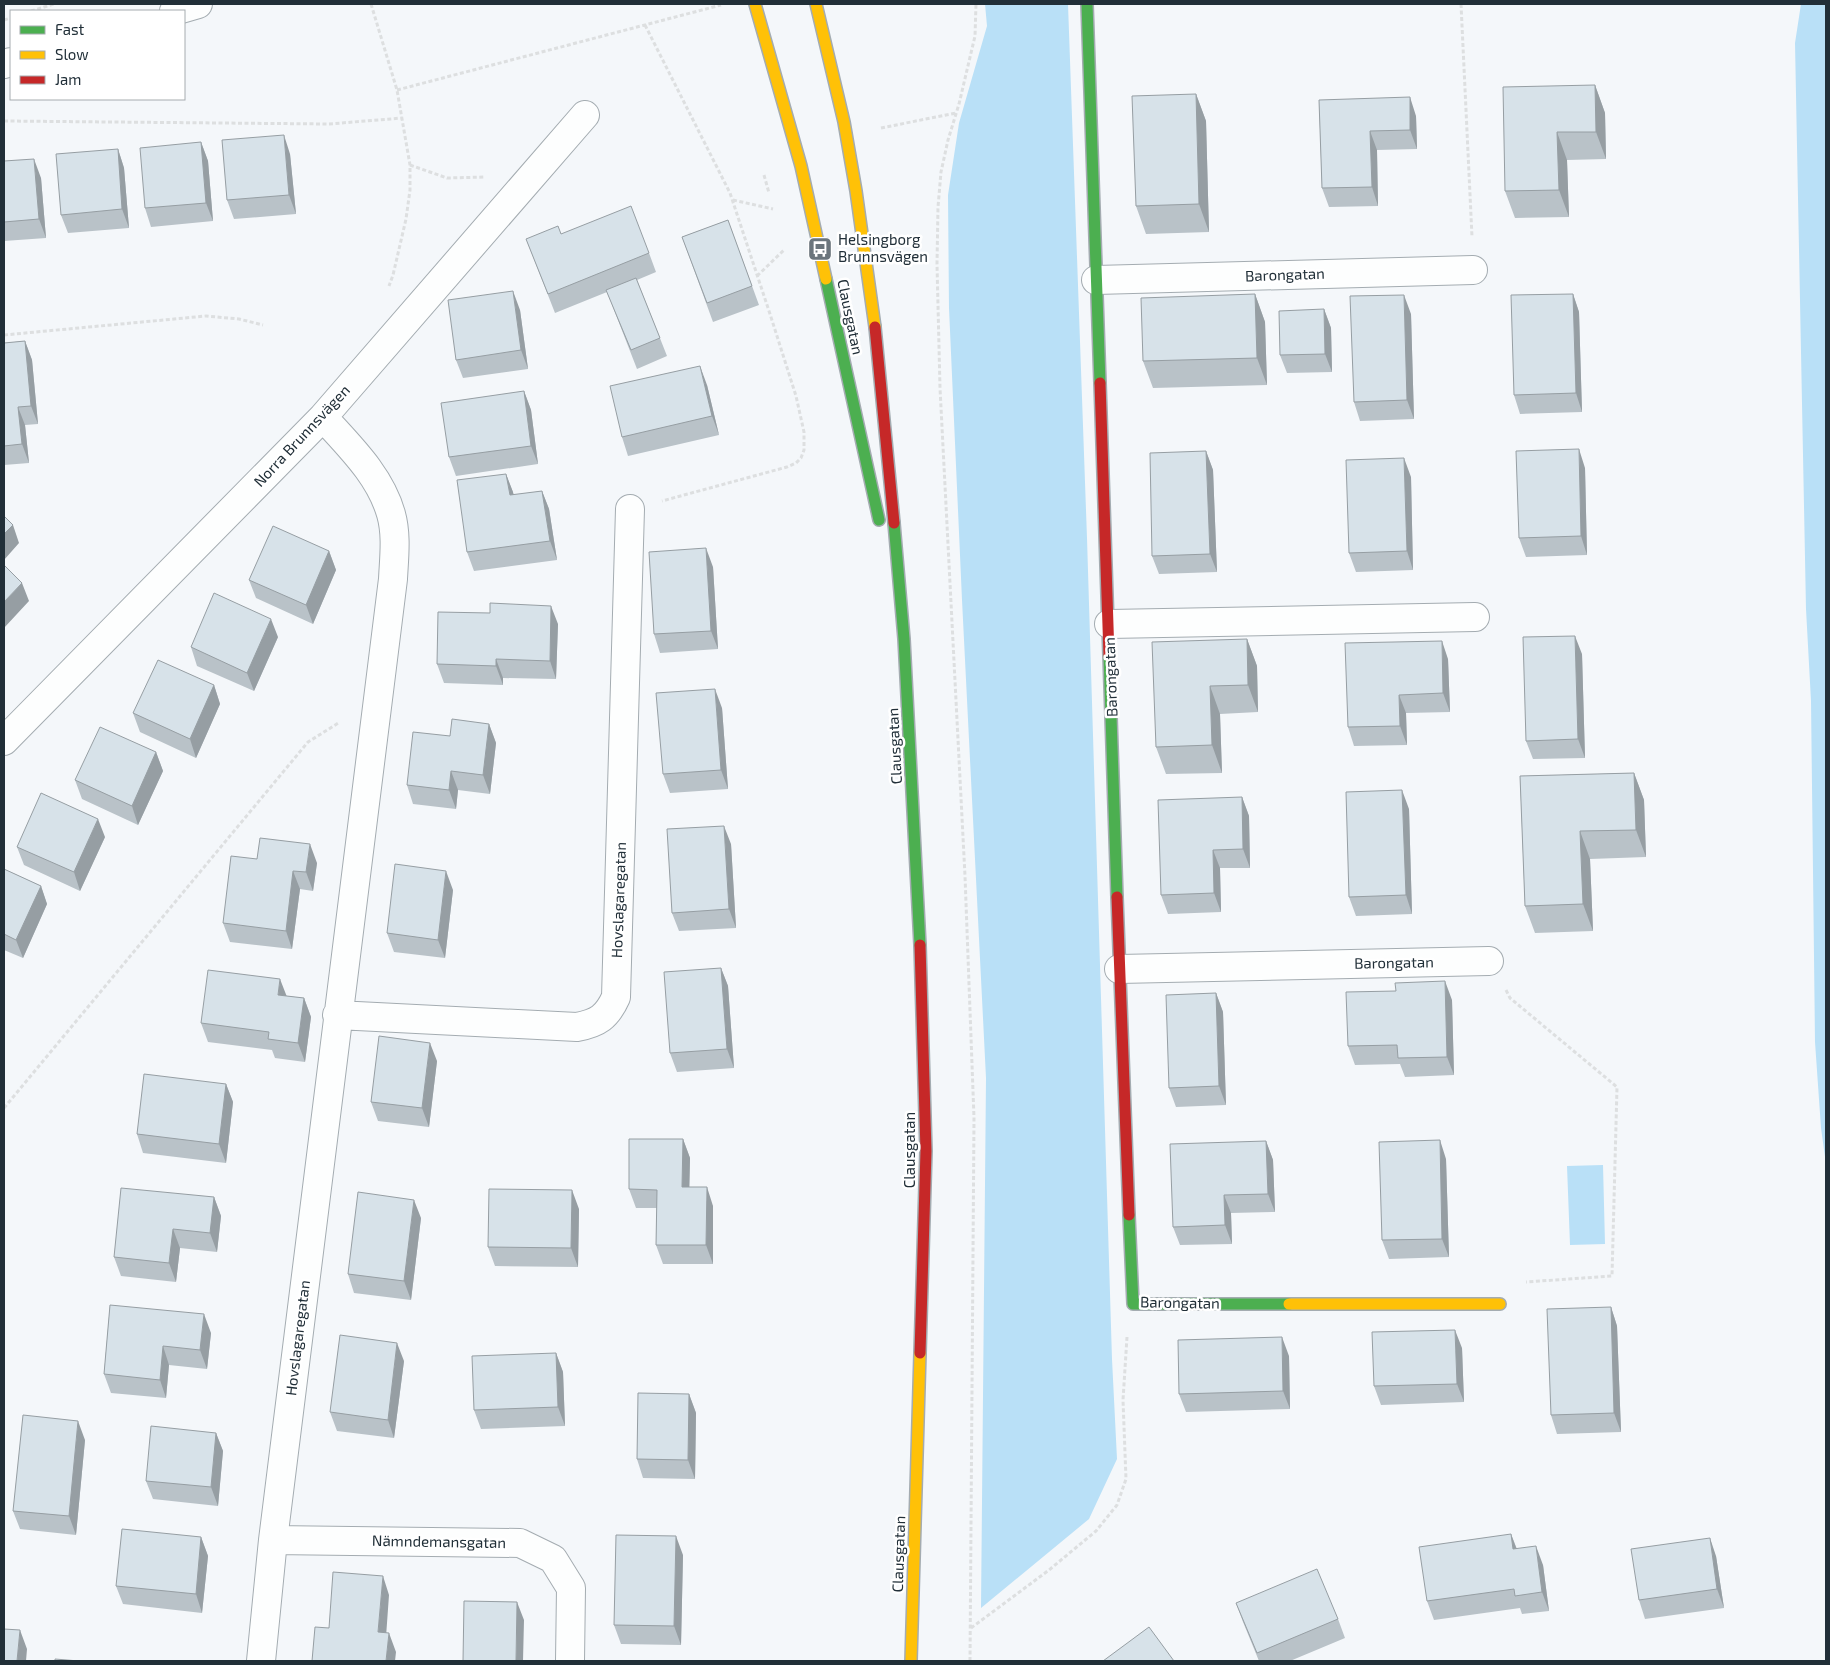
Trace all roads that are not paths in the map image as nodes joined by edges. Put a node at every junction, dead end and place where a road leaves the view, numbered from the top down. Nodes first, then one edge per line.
1 (198, 4) edge
2 (755, 4) edge
3 (816, 4) edge
4 (1087, 4) edge
5 (177, 10) edge
6 (585, 115) dead end
7 (1473, 270) road end
8 (1096, 280) junction
9 (323, 417) junction
10 (630, 510) road end
11 (881, 532) dead end
12 (885, 552) dead end
13 (1475, 617) dead end
14 (1109, 624) junction
15 (904, 639) junction
16 (4, 741) edge
17 (1489, 961) dead end
18 (1120, 969) junction
19 (337, 1015) junction
20 (1500, 1304) road end
21 (273, 1540) junction
22 (261, 1661) edge
23 (570, 1661) edge
24 (911, 1661) edge

1 - 5 street
2 - 11 main road, Clausgatan
3 - 15 main road, Clausgatan
4 - 8 main road, Barongatan
6 - 9 street, Norra Brunnsvägen
7 - 8 street, Barongatan
8 - 14 main road, Barongatan
9 - 16 street, Norra Brunnsvägen
9 - 19 street, Hovslagaregatan
10 - 19 street, Hovslagaregatan
12 - 15 main road, Clausgatan
13 - 14 street, Barongatan
14 - 18 main road, Barongatan
15 - 24 main road, Clausgatan
17 - 18 street, Barongatan
18 - 20 main road, Barongatan
19 - 21 street, Hovslagaregatan
21 - 22 street, Hovslagaregatan
21 - 23 street, Nämndemansgatan

